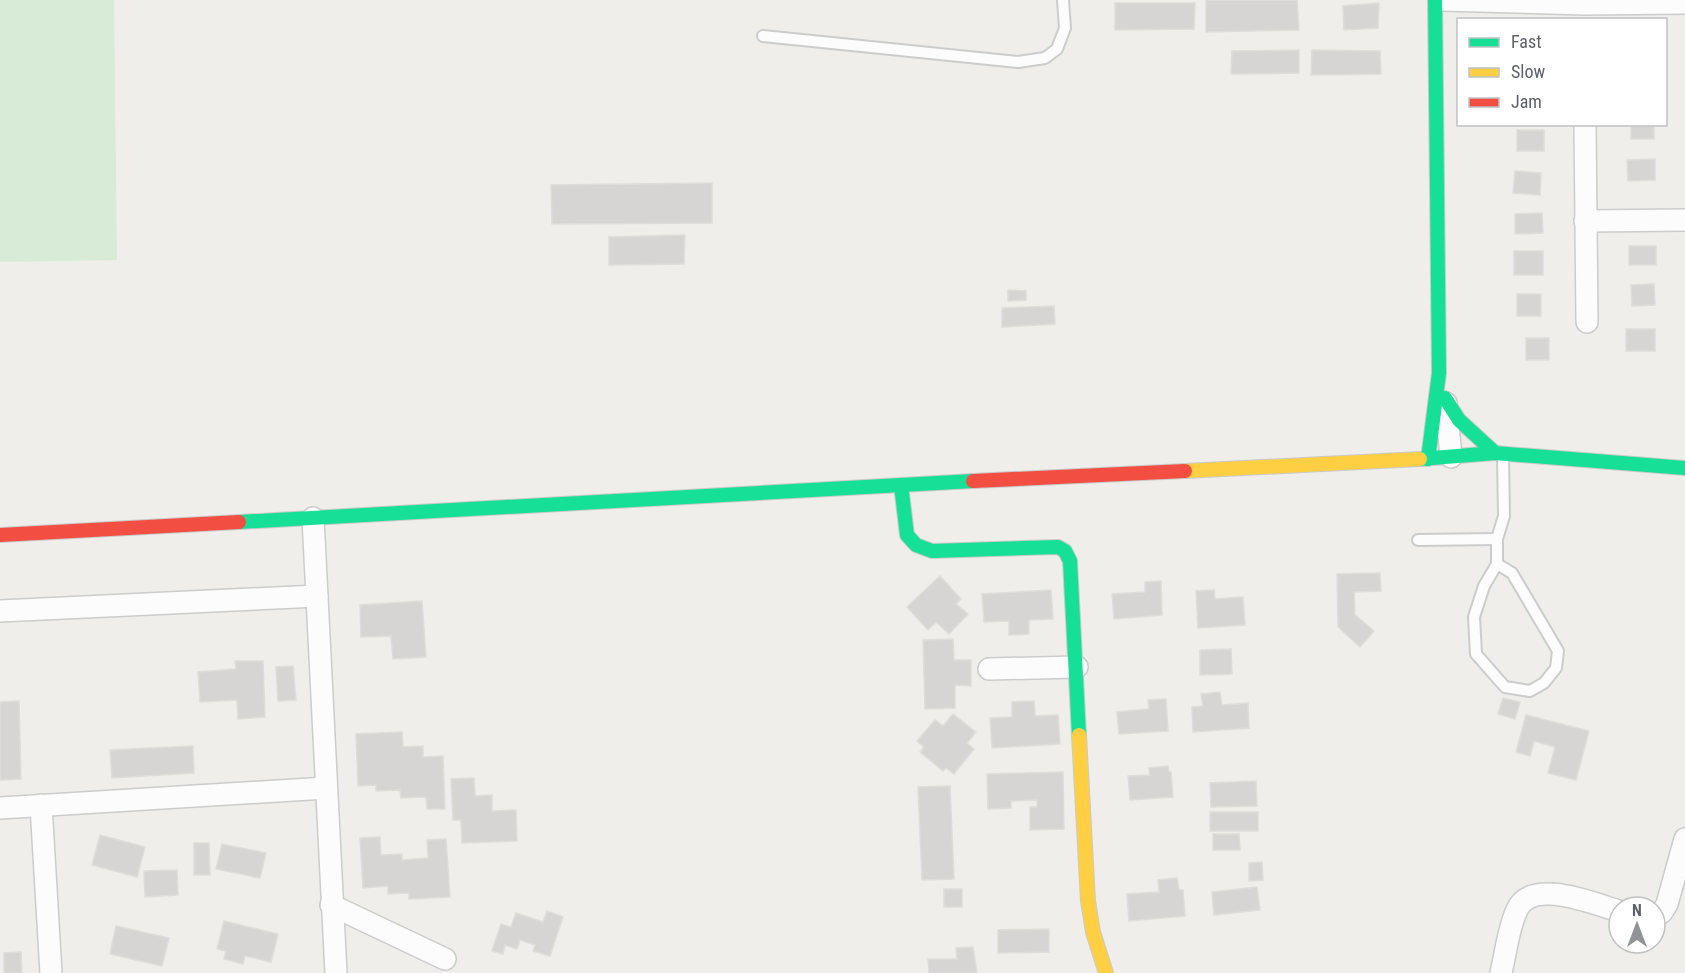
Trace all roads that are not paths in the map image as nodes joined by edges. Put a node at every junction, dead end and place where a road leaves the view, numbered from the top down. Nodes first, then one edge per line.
1 (1063, 0) edge
2 (1435, 0) edge
3 (1442, 0) edge
4 (1630, 2) edge
5 (1685, 3) edge
6 (1584, 12) edge
7 (763, 36) dead end
8 (1585, 126) edge
9 (1685, 220) edge
10 (1585, 221) junction
11 (1587, 322) dead end
12 (1439, 373) joint
13 (1440, 400) junction
14 (1418, 426) dead end
15 (1402, 444) dead end
16 (1499, 453) junction
17 (1451, 457) junction
18 (1386, 459) junction
19 (1428, 459) junction
20 (1685, 468) edge
21 (901, 484) junction
22 (313, 518) junction
23 (0, 535) edge
24 (1497, 539) junction
25 (1418, 540) dead end
26 (1497, 564) junction
27 (317, 596) junction
28 (0, 611) edge
29 (1077, 667) junction
30 (989, 669) dead end
31 (326, 788) junction
32 (41, 805) junction
33 (0, 808) edge
34 (1685, 839) edge
35 (1667, 904) edge
36 (331, 905) junction
37 (1607, 908) edge
38 (445, 959) dead end
39 (51, 973) edge
40 (336, 973) edge
41 (1106, 973) edge
42 (1501, 973) edge

1 - 7 lane
2 - 12 street
3 - 6 street
4 - 5 street
4 - 6 street
8 - 10 street
9 - 10 street
10 - 11 street
12 - 13 street
13 - 14 street
13 - 16 street
13 - 17 street
13 - 19 street
15 - 18 street
16 - 17 street
16 - 20 street
16 - 24 lane
17 - 19 street
18 - 19 street
18 - 21 street
21 - 22 street
21 - 29 street
22 - 23 street
22 - 27 street
24 - 25 lane
24 - 26 lane
26 - 26 lane
27 - 28 street
27 - 31 street
29 - 30 street
29 - 41 street
31 - 32 street
31 - 36 street
32 - 33 street
32 - 39 street
34 - 35 street
36 - 38 street
36 - 40 street
37 - 42 street

